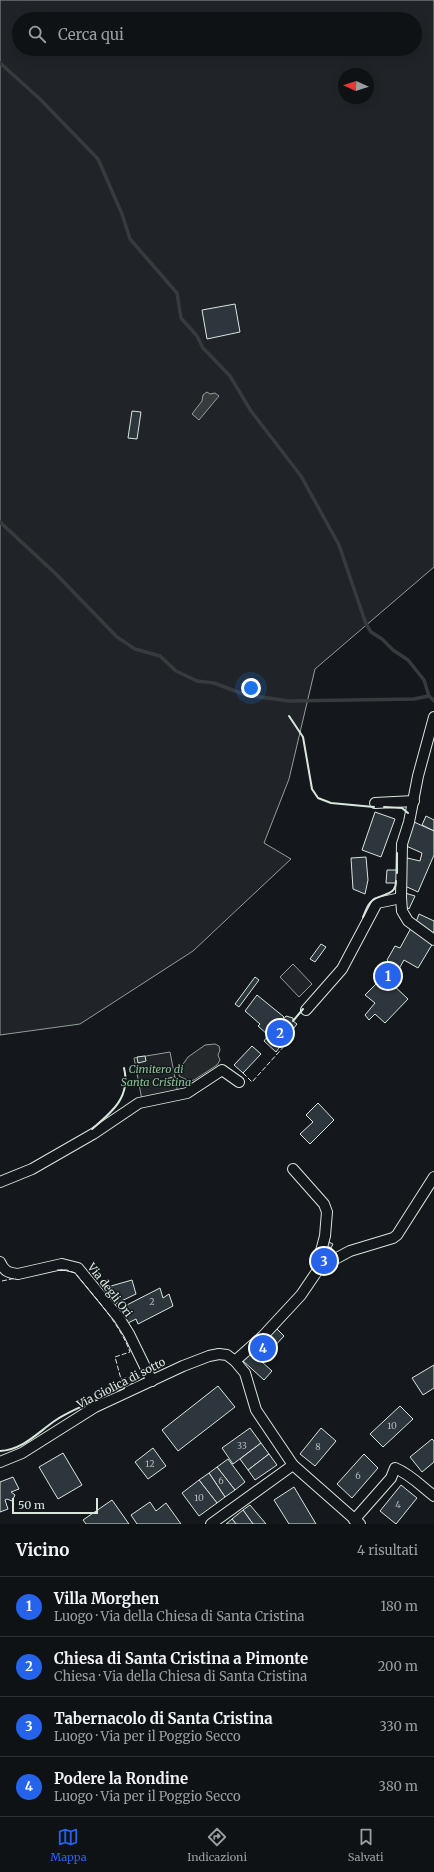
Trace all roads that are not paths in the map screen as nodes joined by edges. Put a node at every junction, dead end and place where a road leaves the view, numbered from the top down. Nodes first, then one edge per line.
1 (434, 717) edge
2 (414, 801) junction
3 (375, 803) dead end
4 (401, 898) junction
5 (434, 940) edge
6 (306, 1010) dead end
7 (240, 1082) dead end
8 (293, 1169) dead end
9 (434, 1177) edge
10 (0, 1182) edge
11 (0, 1262) edge
12 (320, 1267) junction
13 (235, 1361) junction
14 (152, 1381) junction
15 (0, 1462) edge
16 (293, 1465) junction
17 (434, 1483) edge
18 (425, 1489) junction
19 (434, 1496) edge
20 (357, 1522) edge
21 (211, 1524) edge

1 - 2 street
2 - 3 street
2 - 4 street
4 - 5 street
4 - 6 street
7 - 10 street
8 - 12 street
9 - 12 street
11 - 14 street, Via degli Ori
12 - 13 street
13 - 14 street, Via Giolica di sotto
13 - 16 street
14 - 15 street, Via Giolica di sotto
16 - 20 street
16 - 21 street
17 - 18 street
18 - 19 street
18 - 20 street

